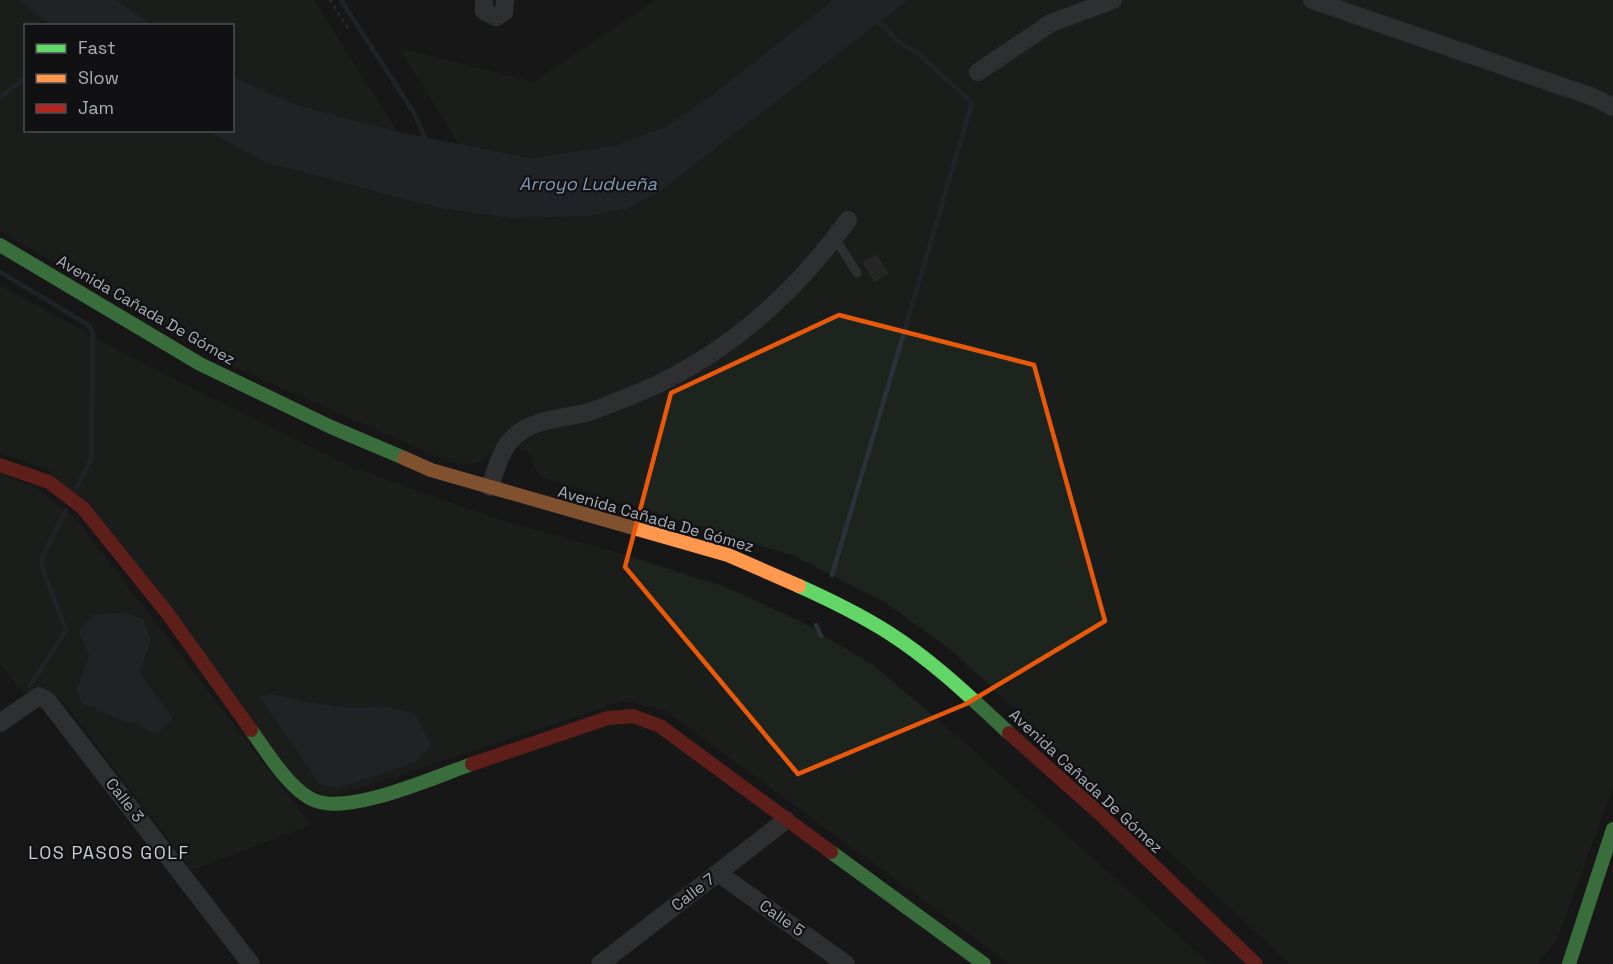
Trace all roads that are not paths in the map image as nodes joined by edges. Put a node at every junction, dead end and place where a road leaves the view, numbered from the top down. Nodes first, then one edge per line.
1 (484, 0) edge
2 (505, 0) edge
3 (1113, 0) edge
4 (1312, 0) edge
5 (978, 72) dead end
6 (1613, 107) edge
7 (848, 220) dead end
8 (835, 238) junction
9 (0, 245) edge
10 (857, 273) dead end
11 (0, 465) edge
12 (490, 487) junction
13 (0, 723) edge
14 (786, 820) junction
15 (1613, 829) edge
16 (718, 873) junction
17 (1573, 947) junction
18 (251, 964) edge
19 (600, 964) edge
20 (846, 964) edge
21 (984, 964) edge
22 (1256, 964) edge
23 (1569, 964) edge
24 (1575, 964) edge

1 - 2 street
3 - 5 street
4 - 6 street
7 - 8 street
8 - 10 lane
8 - 12 street
9 - 12 street, Avenida Cañada De Gómez
11 - 14 street
12 - 22 street, Avenida Cañada De Gómez
13 - 18 street, Calle 3
14 - 16 street, Calle 7
14 - 21 street
15 - 17 street
16 - 19 street, Calle 7
16 - 20 street, Calle 5
17 - 23 street
17 - 24 street

